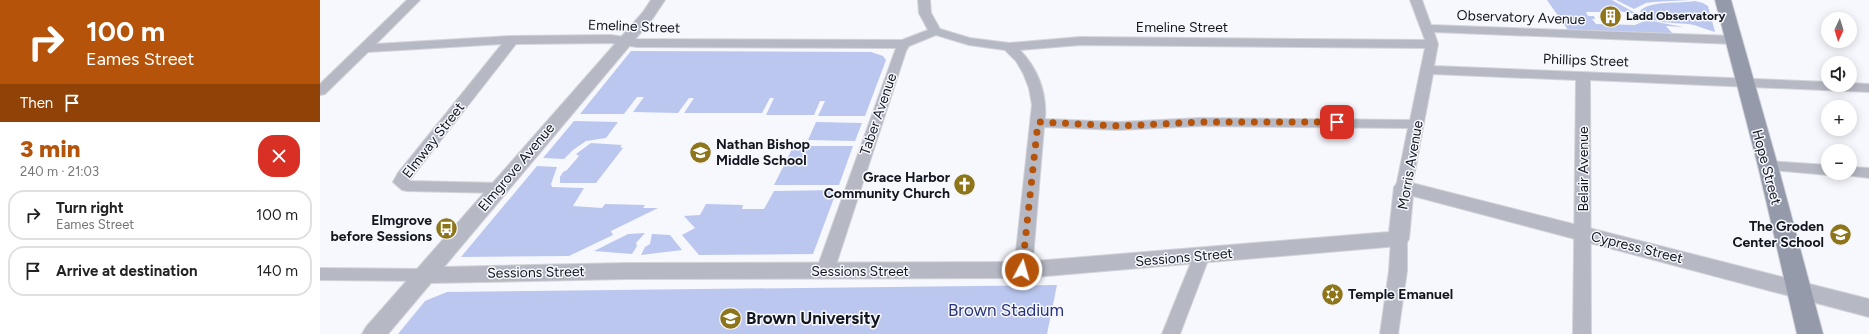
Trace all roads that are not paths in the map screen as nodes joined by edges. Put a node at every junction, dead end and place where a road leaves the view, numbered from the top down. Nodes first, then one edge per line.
1 (414, 0) edge
2 (658, 0) edge
3 (924, 0) edge
4 (1416, 0) edge
5 (1723, 0) edge
6 (1428, 28) junction
7 (935, 31) junction
8 (512, 40) junction
9 (1734, 40) junction
10 (624, 41) junction
11 (904, 44) junction
12 (1432, 44) junction
13 (1009, 47) junction
14 (364, 48) junction
15 (1427, 70) junction
16 (1583, 76) junction
17 (1744, 82) junction
18 (1869, 88) edge
19 (320, 91) edge
20 (1038, 122) junction
21 (1418, 124) junction
22 (1768, 166) junction
23 (1821, 170) edge
24 (1857, 172) edge
25 (1869, 173) edge
26 (1404, 187) junction
27 (499, 188) junction
28 (1583, 233) junction
29 (1399, 239) junction
30 (1202, 255) junction
31 (1022, 270) junction
32 (825, 271) junction
33 (320, 274) edge
34 (424, 275) junction
35 (1798, 289) junction
36 (1869, 308) edge
37 (374, 334) edge
38 (1171, 334) edge
39 (1389, 334) edge
40 (1582, 334) edge
41 (1810, 334) edge

1 - 14 street
2 - 10 street, Elmgrove Avenue
3 - 7 street
4 - 6 street, Morris Avenue
5 - 9 main road, Hope Street
6 - 9 street, Observatory Avenue
6 - 12 street, Morris Avenue
7 - 11 street
7 - 13 street, Emeline Street
8 - 10 street, Emeline Street
8 - 14 street, Emeline Street
8 - 27 street, Elmway Street
9 - 17 main road, Hope Street
10 - 11 street, Emeline Street
10 - 27 street, Elmgrove Avenue
11 - 32 street, Taber Avenue
12 - 13 street, Emeline Street
12 - 15 street, Morris Avenue
13 - 20 street
14 - 19 street
15 - 16 street, Phillips Street
15 - 21 street, Morris Avenue
16 - 17 street, Phillips Street
16 - 28 street, Belair Avenue
17 - 18 street, Phillips Street
17 - 22 main road, Hope Street
20 - 21 street
20 - 31 street
21 - 26 street, Morris Avenue
22 - 23 street
22 - 35 main road, Hope Street
24 - 25 street
26 - 28 street, Cypress Street
26 - 29 street, Morris Avenue
27 - 34 street, Elmgrove Avenue
28 - 35 street, Cypress Street
28 - 40 street, Belair Avenue
29 - 30 street, Sessions Street
29 - 39 street, Morris Avenue
30 - 31 street, Sessions Street
30 - 38 street
31 - 32 street, Sessions Street
32 - 34 street, Sessions Street
33 - 34 street, Sessions Street
34 - 37 street, Elmgrove Avenue
35 - 36 street, Cypress Street
35 - 41 main road, Hope Street

